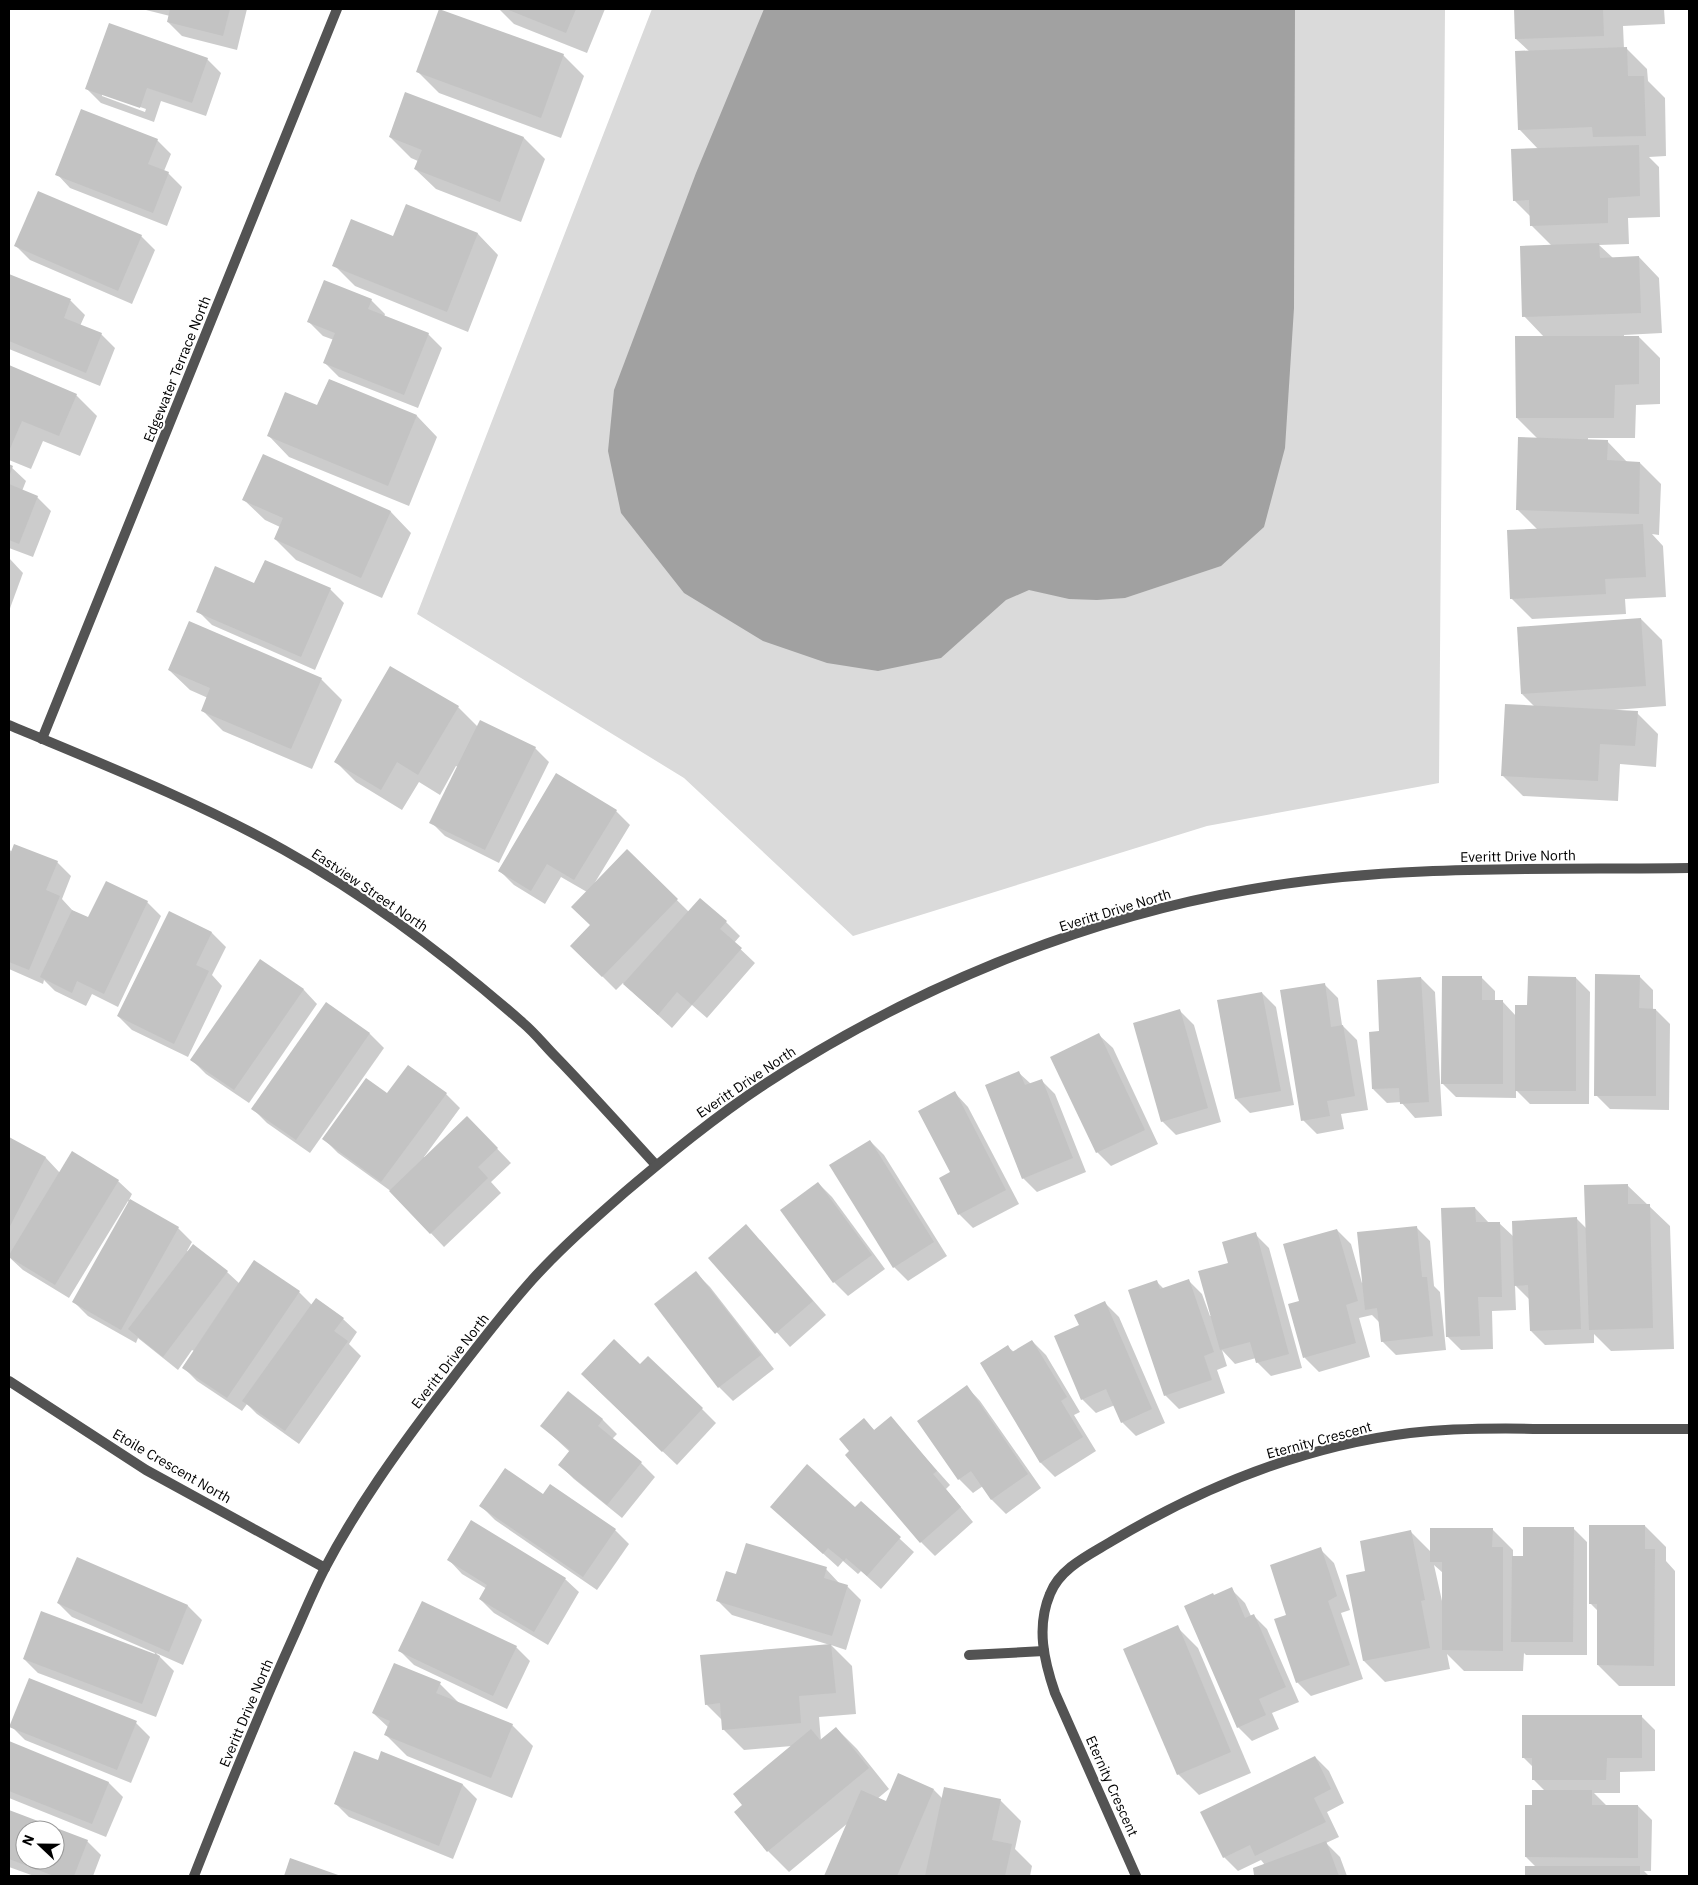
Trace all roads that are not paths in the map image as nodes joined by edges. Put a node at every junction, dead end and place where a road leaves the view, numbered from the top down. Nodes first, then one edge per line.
1 (337, 9) edge
2 (9, 725) edge
3 (42, 739) junction
4 (1689, 868) edge
5 (656, 1165) junction
6 (9, 1381) edge
7 (1689, 1429) edge
8 (325, 1568) junction
9 (1044, 1651) junction
10 (969, 1655) dead end
11 (194, 1876) edge
12 (1136, 1876) edge

1 - 3 street, Edgewater Terrace North
2 - 3 street, Eastview Street North
3 - 5 street, Eastview Street North
4 - 5 street, Everitt Drive North
5 - 8 street, Everitt Drive North
6 - 8 street, Etoile Crescent North
7 - 9 street, Eternity Crescent
8 - 11 street, Everitt Drive North
9 - 10 street
9 - 12 street, Eternity Crescent

